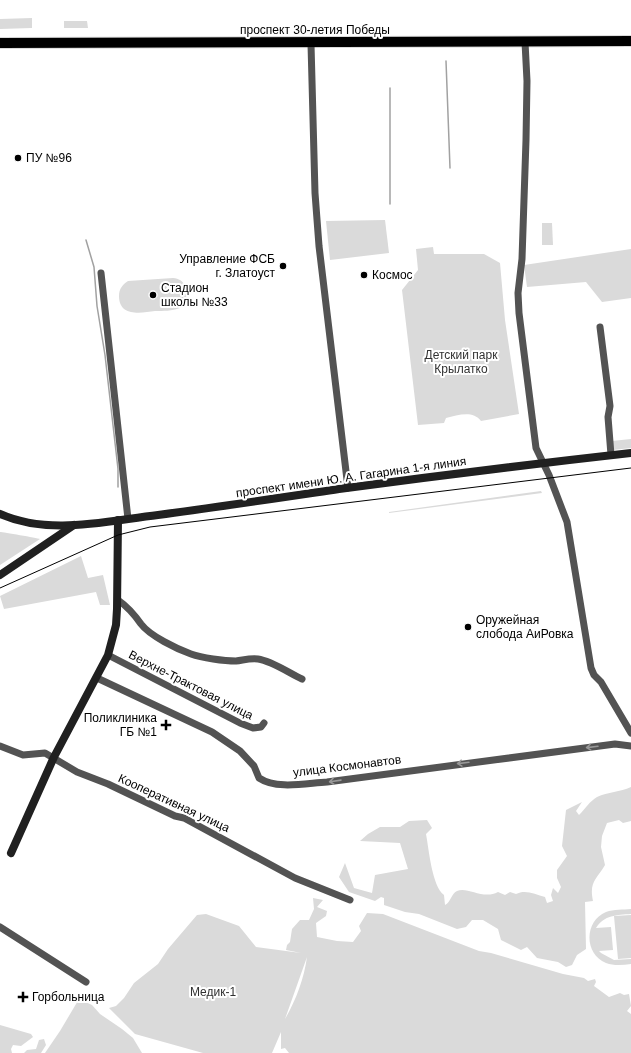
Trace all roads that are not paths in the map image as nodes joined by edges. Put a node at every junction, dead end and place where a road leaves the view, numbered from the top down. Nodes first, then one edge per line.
1 (631, 41) edge
2 (525, 42) junction
3 (0, 43) edge
4 (311, 44) junction
5 (101, 273) dead end
6 (600, 327) dead end
7 (631, 453) edge
8 (611, 455) junction
9 (543, 464) junction
10 (348, 488) junction
11 (0, 514) edge
12 (128, 519) junction
13 (118, 520) junction
14 (74, 526) junction
15 (0, 575) edge
16 (118, 600) junction
17 (108, 655) junction
18 (97, 678) junction
19 (302, 679) dead end
20 (264, 723) dead end
21 (631, 732) edge
22 (0, 746) edge
23 (631, 746) edge
24 (54, 758) junction
25 (11, 854) dead end
26 (350, 900) dead end
27 (0, 927) edge
28 (86, 982) dead end

1 - 2 main road, проспект 30-летия Победы
2 - 4 main road, проспект 30-летия Победы
2 - 9 street
3 - 4 main road, проспект 30-летия Победы
4 - 10 street
5 - 12 street
6 - 8 street
7 - 8 main road, проспект имени Ю. А. Гагарина 1-я линия
8 - 9 main road, проспект имени Ю. А. Гагарина 1-я линия
9 - 10 main road, проспект имени Ю. А. Гагарина 1-я линия
9 - 21 street
10 - 12 main road, проспект имени Ю. А. Гагарина 1-я линия
11 - 14 main road, проспект имени Ю. А. Гагарина 1-я линия
12 - 13 main road, проспект имени Ю. А. Гагарина 1-я линия
13 - 14 main road, проспект имени Ю. А. Гагарина 1-я линия
13 - 16 main road
14 - 15 main road
16 - 17 main road
16 - 19 street
17 - 18 main road
17 - 20 street, Верхне-Трактовая улица
23 -> 18 street, улица Космонавтов
18 - 24 main road
22 - 24 street, Кооперативная улица
24 - 25 main road
24 - 26 street, Кооперативная улица
27 - 28 street

